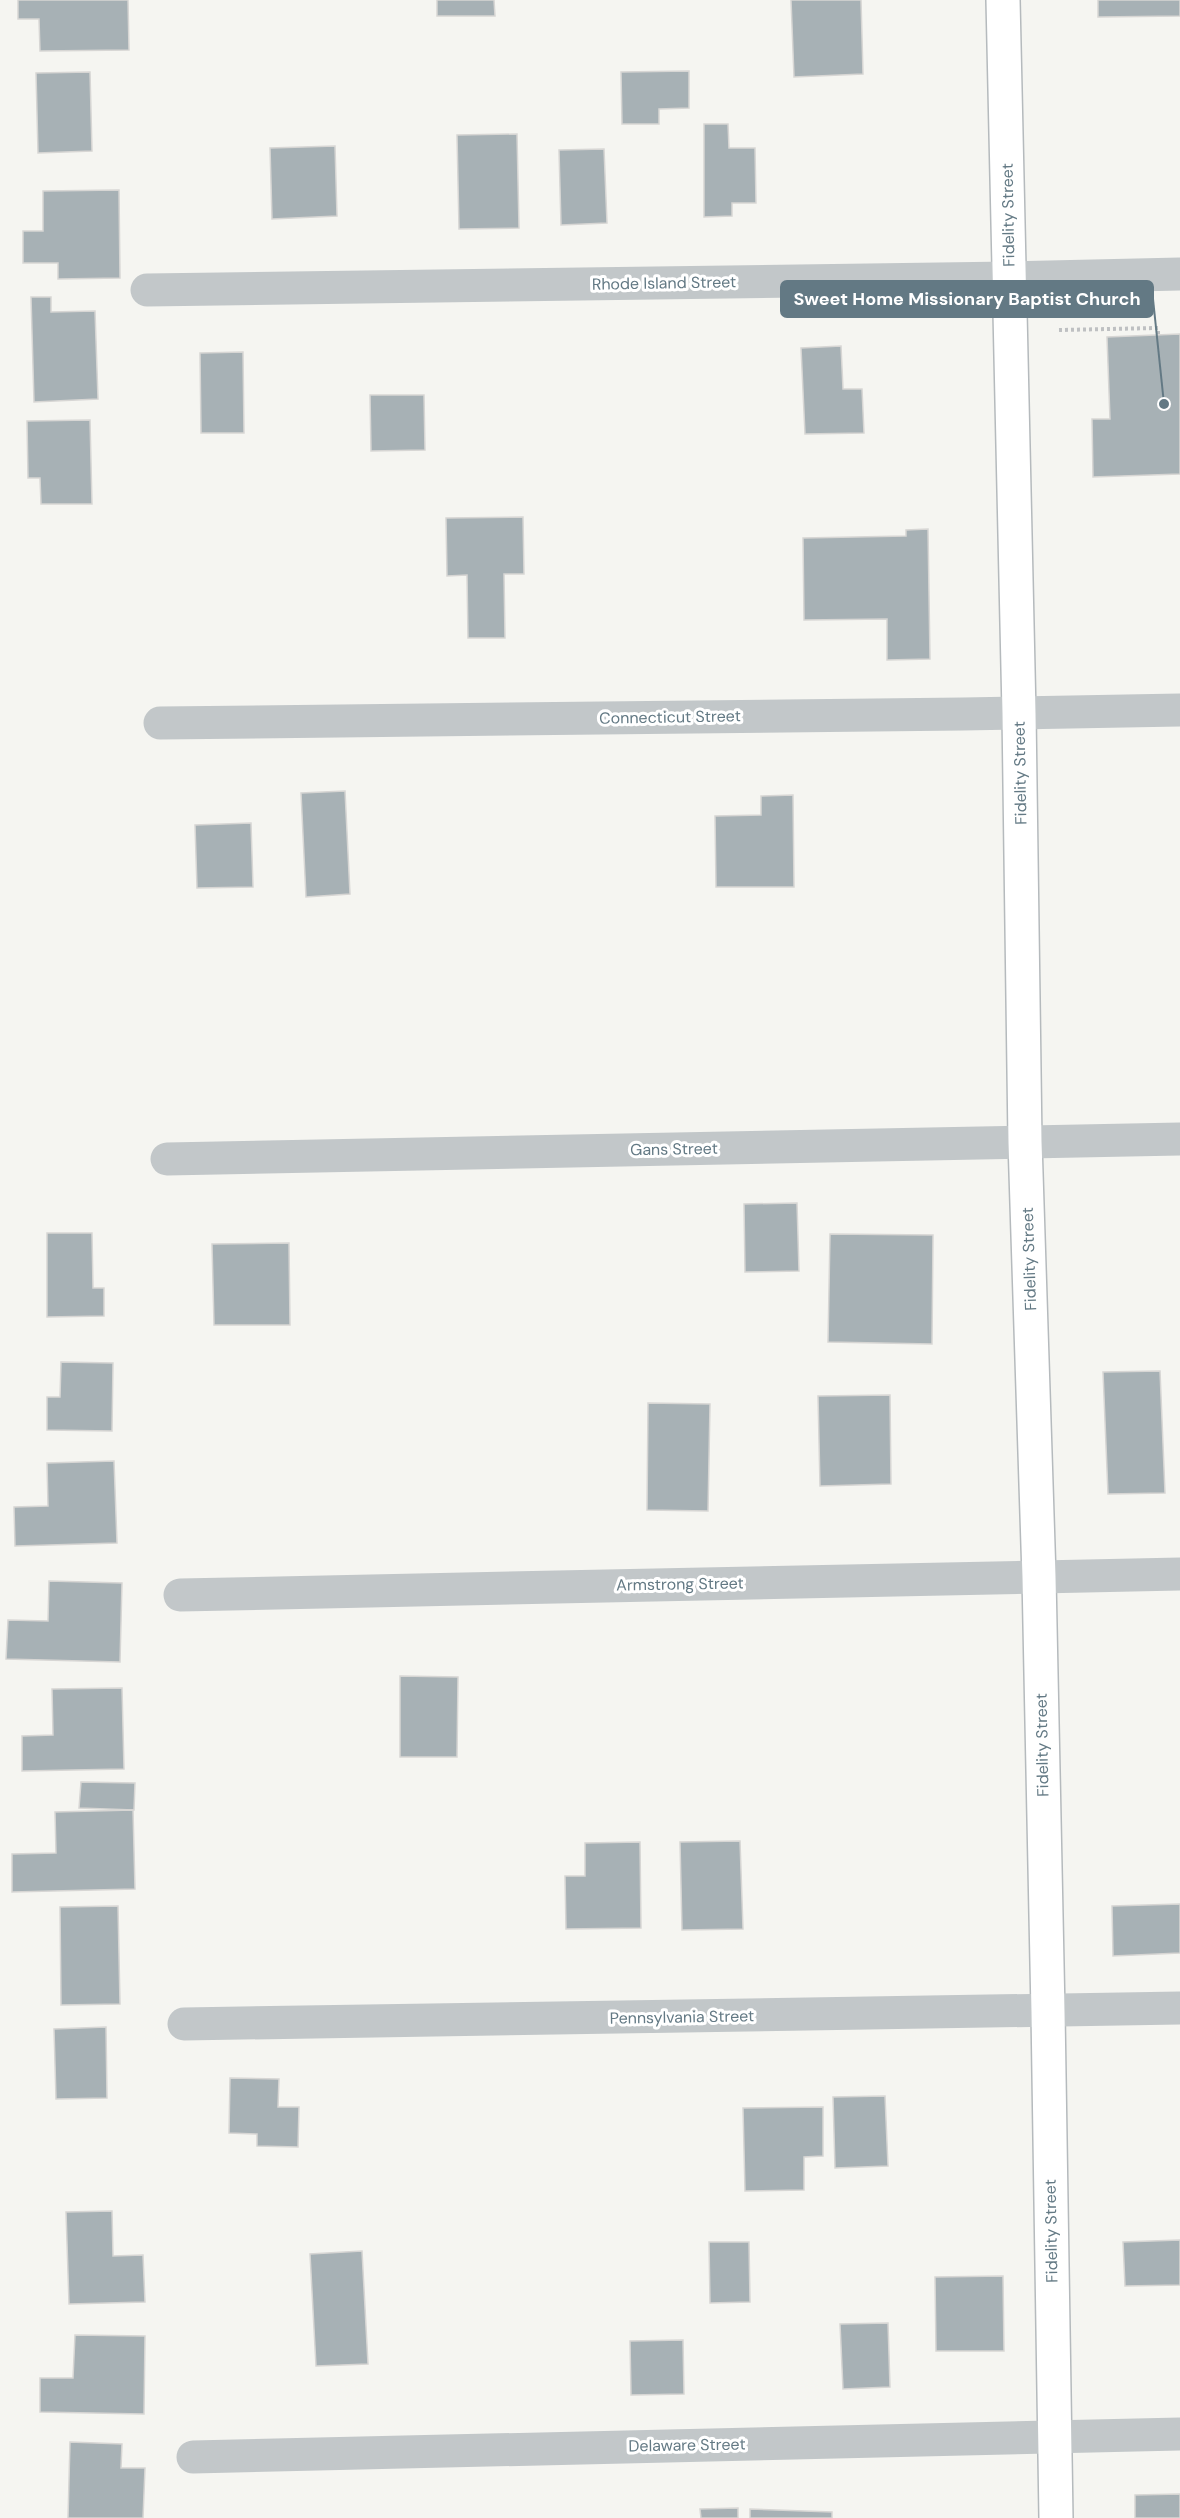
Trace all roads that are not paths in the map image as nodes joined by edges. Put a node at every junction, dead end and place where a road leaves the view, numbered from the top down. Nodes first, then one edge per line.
1 (1003, 0) edge
2 (1180, 274) edge
3 (1009, 279) junction
4 (147, 290) dead end
5 (1180, 710) edge
6 (1019, 713) junction
7 (160, 723) dead end
8 (1180, 1139) edge
9 (1025, 1142) junction
10 (167, 1159) dead end
11 (1180, 1574) edge
12 (1039, 1577) junction
13 (180, 1594) dead end
14 (1180, 2008) edge
15 (1048, 2012) junction
16 (184, 2024) dead end
17 (1180, 2434) edge
18 (1054, 2437) junction
19 (193, 2457) dead end
20 (1056, 2518) edge

1 - 3 main road, Fidelity Street
2 - 3 street, Rhode Island Street
3 - 4 street, Rhode Island Street
3 - 6 main road, Fidelity Street
5 - 6 street, Connecticut Street
6 - 7 street, Connecticut Street
6 - 9 main road, Fidelity Street
8 - 9 street, Gans Street
9 - 10 street, Gans Street
9 - 12 main road, Fidelity Street
11 - 12 street, Armstrong Street
12 - 13 street, Armstrong Street
12 - 15 main road, Fidelity Street
14 - 15 street, Pennsylvania Street
15 - 16 street, Pennsylvania Street
15 - 18 main road, Fidelity Street
17 - 18 street, Delaware Street
18 - 19 street, Delaware Street
18 - 20 main road, Fidelity Street

